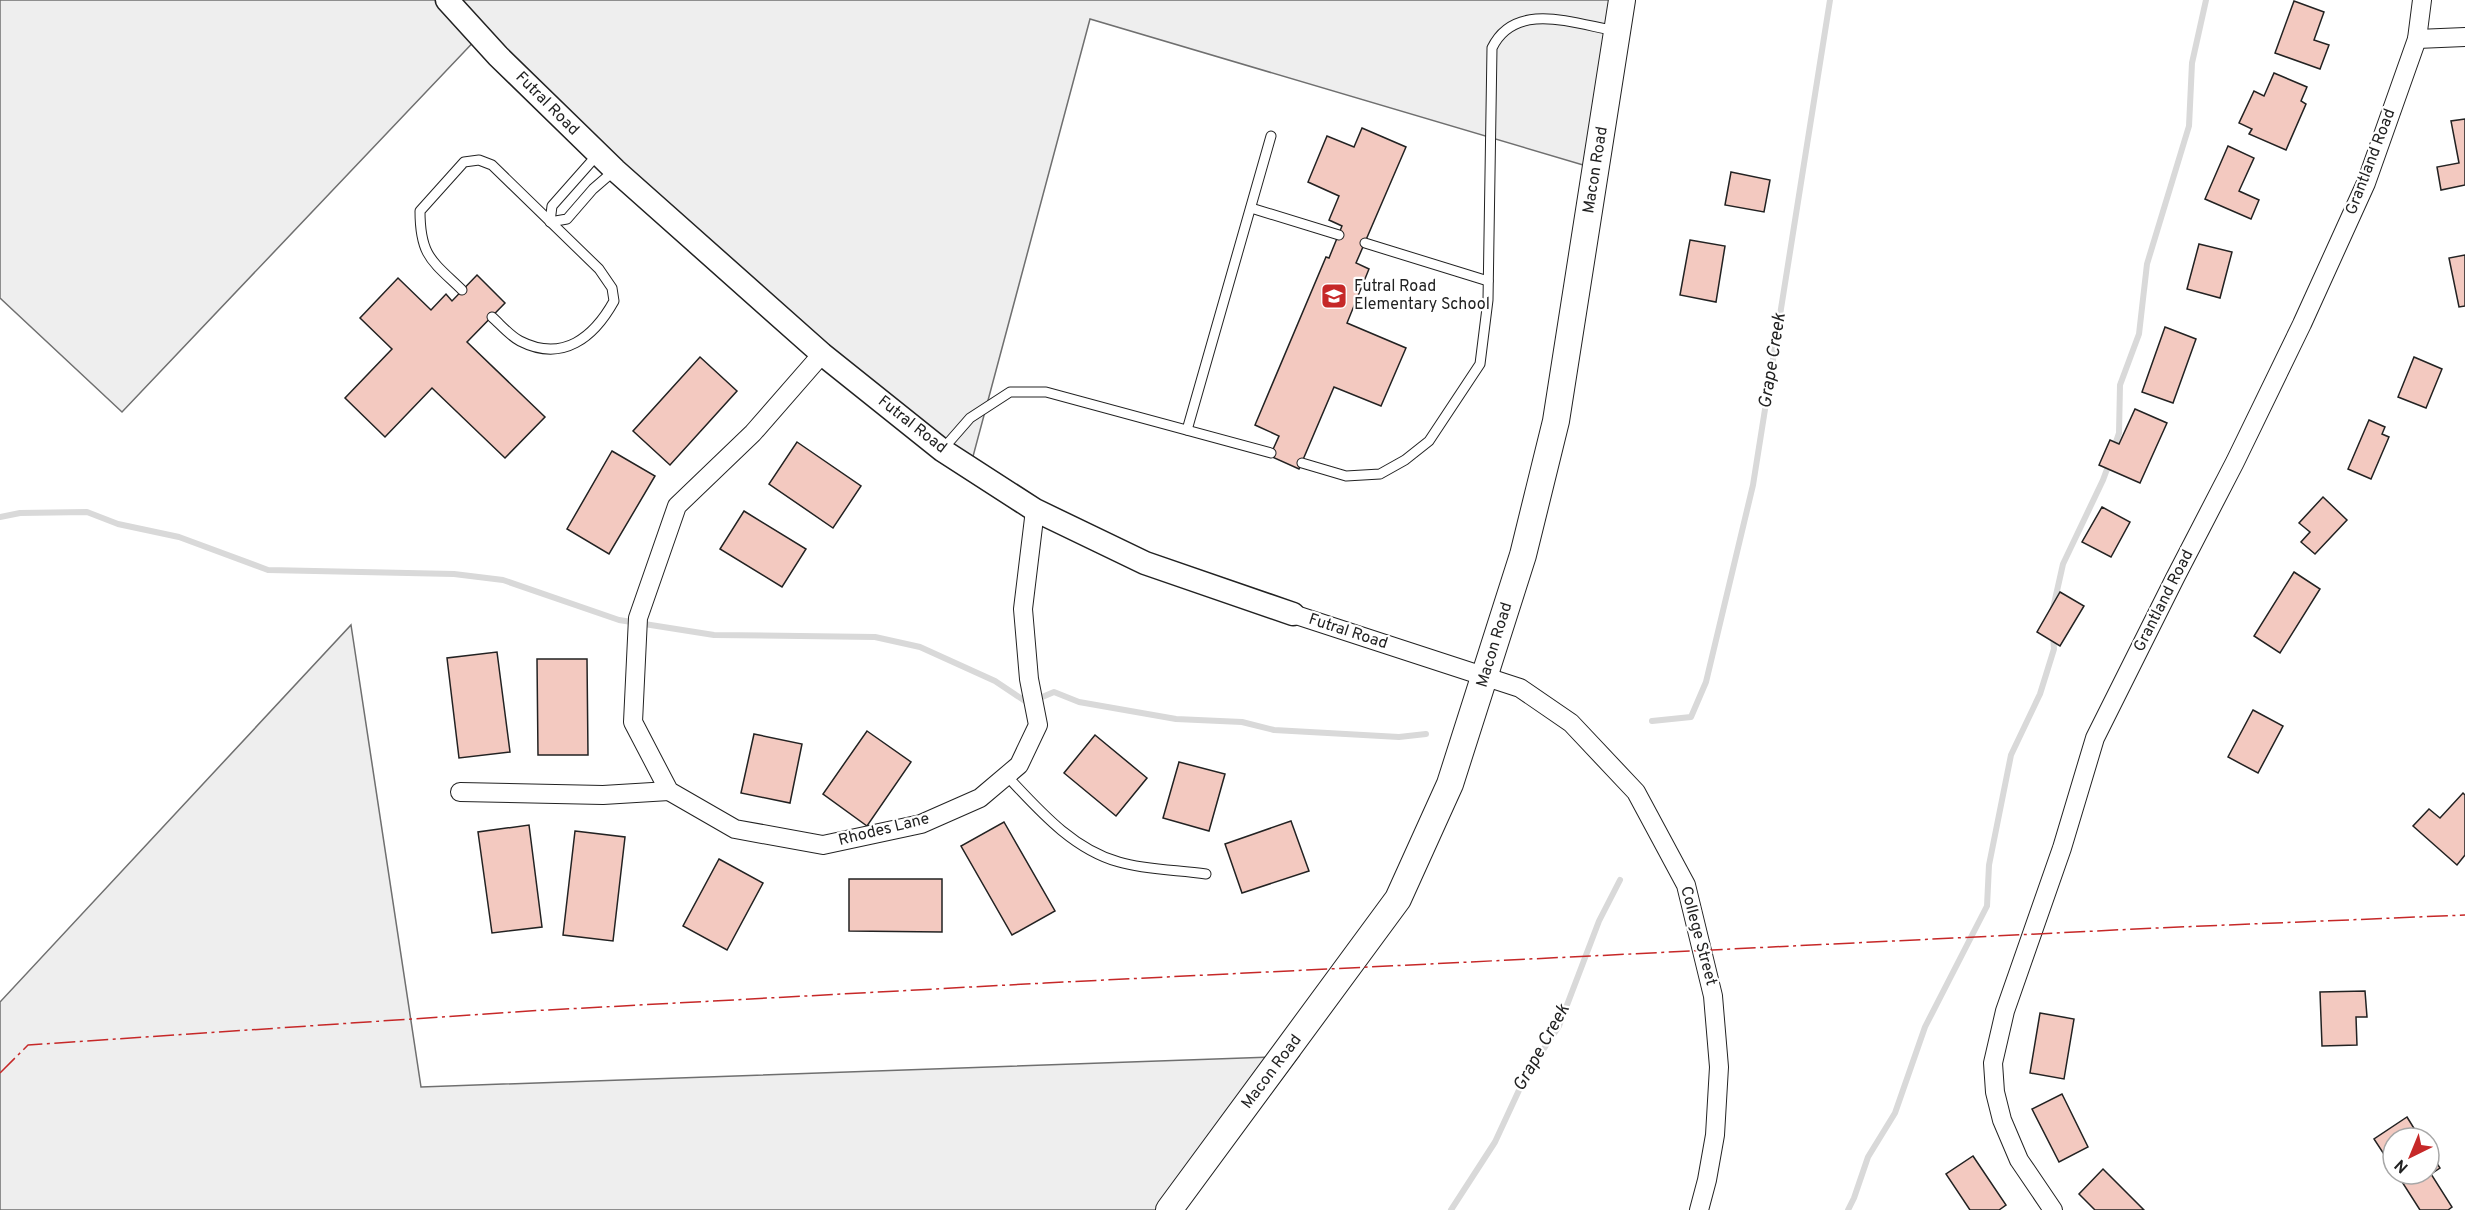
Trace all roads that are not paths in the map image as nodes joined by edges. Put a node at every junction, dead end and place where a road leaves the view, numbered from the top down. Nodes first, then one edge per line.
1 (447, 0) edge
2 (1622, 0) edge
3 (2422, 0) edge
4 (1618, 32) junction
5 (2465, 37) edge
6 (2417, 39) junction
7 (1271, 136) dead end
8 (598, 154) junction
9 (615, 170) junction
10 (1251, 208) junction
11 (550, 222) junction
12 (1339, 235) dead end
13 (1365, 243) dead end
14 (1488, 281) junction
15 (462, 290) dead end
16 (492, 317) dead end
17 (822, 354) junction
18 (1187, 430) junction
19 (942, 450) junction
20 (1271, 453) dead end
21 (1302, 463) dead end
22 (1035, 510) junction
23 (1293, 614) joint
24 (1485, 676) junction
25 (1006, 775) junction
26 (669, 791) junction
27 (460, 792) dead end
28 (1206, 874) dead end
29 (1169, 1210) edge
30 (1699, 1210) edge
31 (2053, 1210) edge

1 - 8 street, Futral Road
2 - 4 main road, Macon Road
3 - 6 street, Grantland Road
4 - 14 lane
4 - 24 main road, Macon Road
5 - 6 street
6 - 31 street, Grantland Road
7 - 10 lane
8 - 9 street, Futral Road
8 - 11 lane
9 - 11 lane
9 - 17 street, Futral Road
10 - 12 lane
10 - 18 lane
11 - 15 lane
11 - 16 lane
13 - 14 lane
14 - 21 lane
17 - 19 street, Futral Road
17 - 26 street
18 - 19 lane
18 - 20 lane
19 - 22 street, Futral Road
22 - 23 street, Futral Road
22 - 25 street, Rhodes Lane
23 - 24 street, Futral Road
24 - 29 main road, Macon Road
24 - 30 street, College Street
25 - 26 street, Rhodes Lane
25 - 28 lane
26 - 27 street

